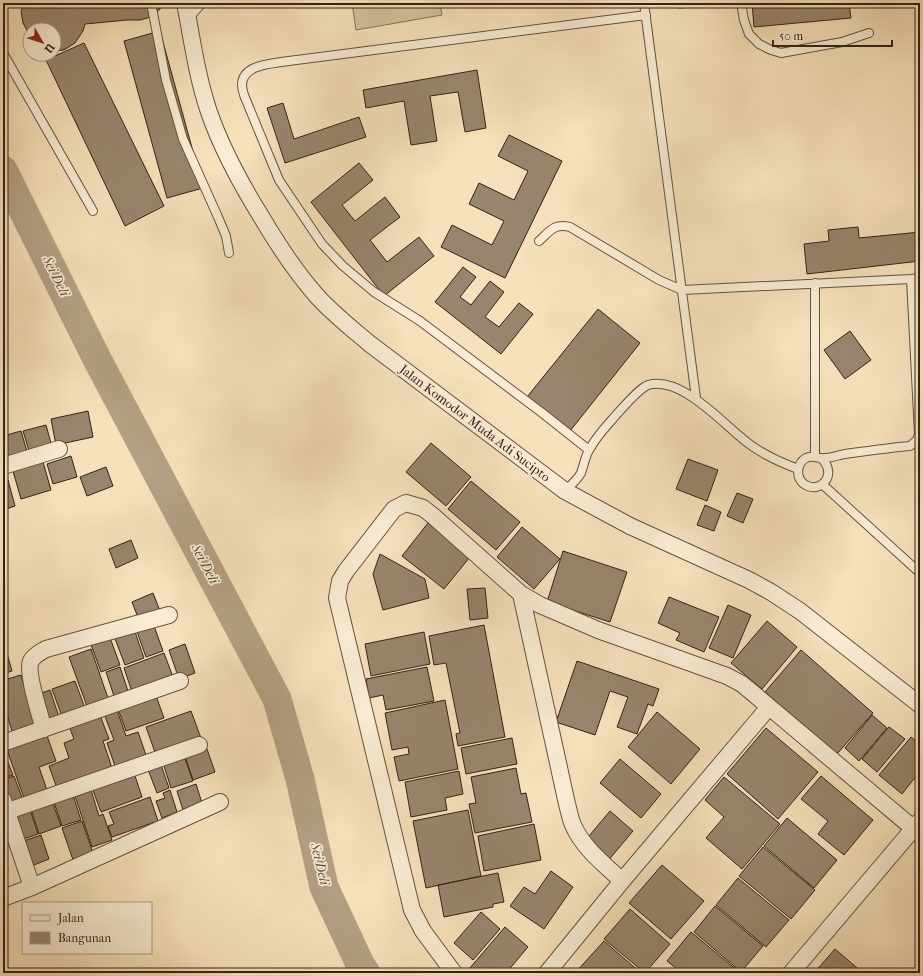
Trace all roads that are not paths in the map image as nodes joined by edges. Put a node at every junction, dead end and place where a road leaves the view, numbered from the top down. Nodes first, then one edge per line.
1 (151, 3) edge
2 (185, 3) edge
3 (202, 3) edge
4 (644, 3) edge
5 (741, 3) edge
6 (646, 15) junction
7 (188, 19) junction
8 (869, 34) dead end
9 (3, 53) edge
10 (93, 211) dead end
11 (539, 241) dead end
12 (229, 253) dead end
13 (920, 278) edge
14 (911, 279) junction
15 (815, 283) junction
16 (682, 290) junction
17 (696, 398) junction
18 (59, 449) dead end
19 (589, 450) junction
20 (818, 457) junction
21 (3, 466) edge
22 (798, 469) junction
23 (822, 484) junction
24 (566, 491) junction
25 (920, 573) edge
26 (522, 594) junction
27 (169, 615) dead end
28 (180, 681) dead end
29 (920, 706) edge
30 (769, 707) junction
31 (44, 729) junction
32 (3, 743) edge
33 (199, 745) dead end
34 (220, 802) dead end
35 (5, 806) edge
36 (918, 828) edge
37 (622, 881) junction
38 (32, 887) junction
39 (3, 898) edge
40 (454, 973) edge
41 (547, 973) edge
42 (791, 973) edge

1 - 12 lane
2 - 7 street, Jalan Komodor Muda Adi Sucipto
3 - 7 lane
4 - 6 lane
5 - 8 lane
6 - 16 lane
6 - 19 lane
7 - 24 street, Jalan Komodor Muda Adi Sucipto
9 - 10 lane
11 - 16 lane
13 - 14 lane
14 - 15 lane
14 - 20 lane
15 - 16 lane
15 - 20 lane
16 - 17 lane
17 - 19 lane
17 - 22 lane
18 - 21 street
19 - 24 lane
20 - 22 lane
20 - 23 lane
22 - 23 lane
23 - 25 lane
24 - 29 street, Jalan Komodor Muda Adi Sucipto
26 - 30 street
26 - 37 street
26 - 40 street
27 - 31 street
28 - 31 street
30 - 36 street
30 - 37 street
31 - 32 street
33 - 35 street
34 - 38 street
35 - 38 street
36 - 42 street
37 - 41 street
38 - 39 street

